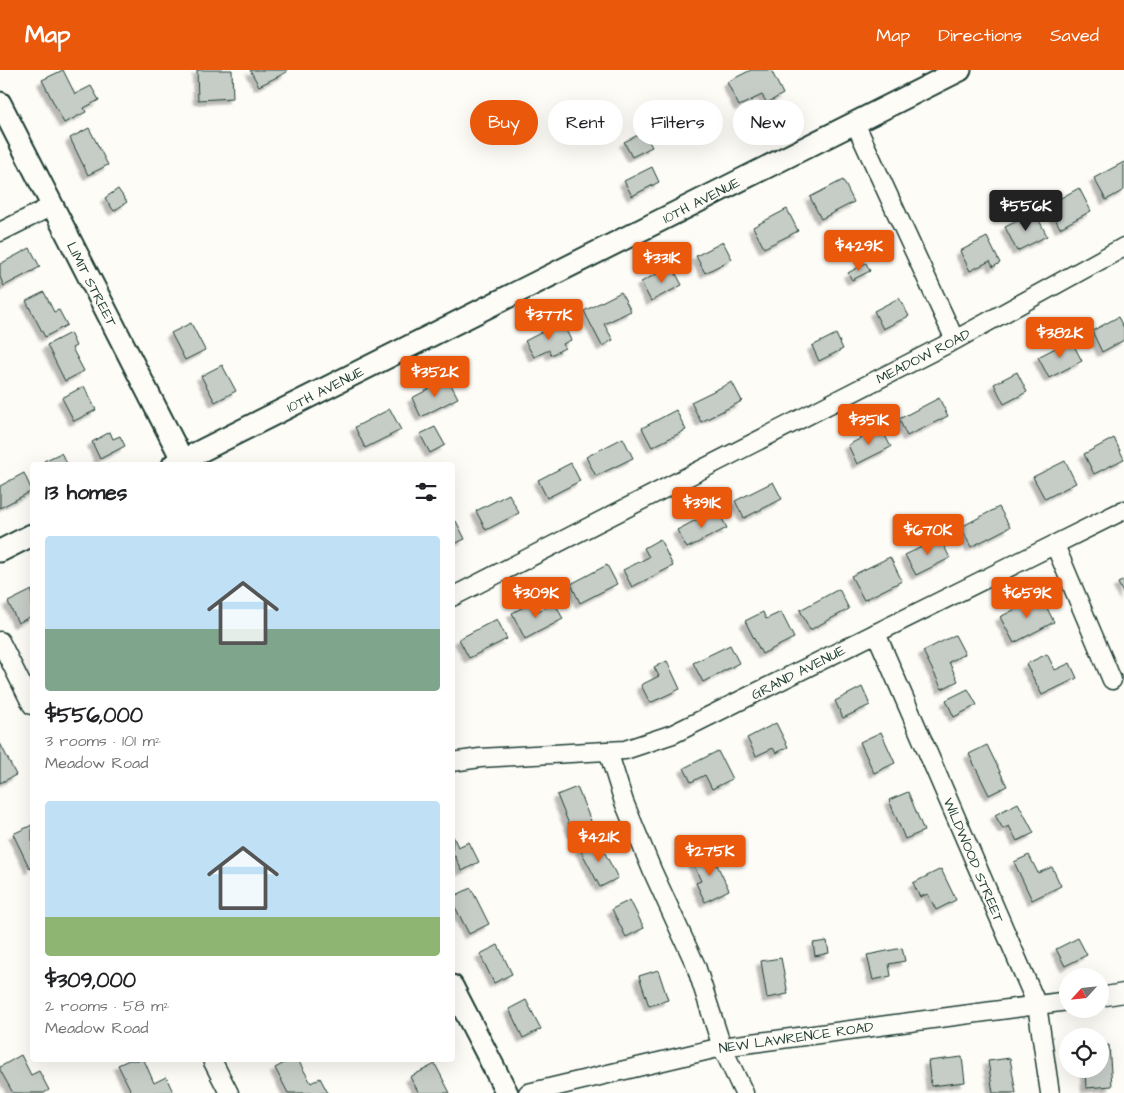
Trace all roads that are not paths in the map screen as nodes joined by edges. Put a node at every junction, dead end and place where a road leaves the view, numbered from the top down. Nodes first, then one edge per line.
1 (960, 70) edge
2 (0, 103) edge
3 (855, 123) junction
4 (52, 206) junction
5 (0, 232) edge
6 (1124, 247) edge
7 (955, 340) junction
8 (180, 462) edge
9 (182, 462) edge
10 (1124, 510) edge
11 (30, 536) edge
12 (1055, 545) junction
13 (0, 551) edge
14 (455, 595) edge
15 (876, 633) junction
16 (0, 641) edge
17 (1112, 680) dead end
18 (30, 701) edge
19 (608, 751) junction
20 (455, 762) edge
21 (455, 992) edge
22 (1124, 993) edge
23 (1109, 996) edge
24 (1059, 1002) edge
25 (1037, 1005) junction
26 (722, 1047) junction
27 (213, 1062) edge
28 (229, 1093) edge
29 (507, 1093) edge
30 (528, 1093) edge
31 (744, 1093) edge
32 (1050, 1093) edge

1 - 3 street, 10TH AVENUE
2 - 4 street, LIMIT STREET
3 - 7 street
3 - 9 street, 10TH AVENUE
4 - 5 street
4 - 8 street, LIMIT STREET
6 - 7 street, MEADOW ROAD
7 - 14 street, MEADOW ROAD
10 - 12 street, GRAND AVENUE
11 - 13 street
12 - 15 street, GRAND AVENUE
12 - 17 street
15 - 19 street, GRAND AVENUE
15 - 25 street, WILDWOOD STREET
16 - 18 street
19 - 20 street, GRAND AVENUE
19 - 26 street
21 - 29 street
22 - 23 street
24 - 25 street, NEW LAWRENCE ROAD
25 - 26 street, NEW LAWRENCE ROAD
25 - 32 street, WILDWOOD STREET
26 - 30 street, NEW LAWRENCE ROAD
26 - 31 street
27 - 28 street

